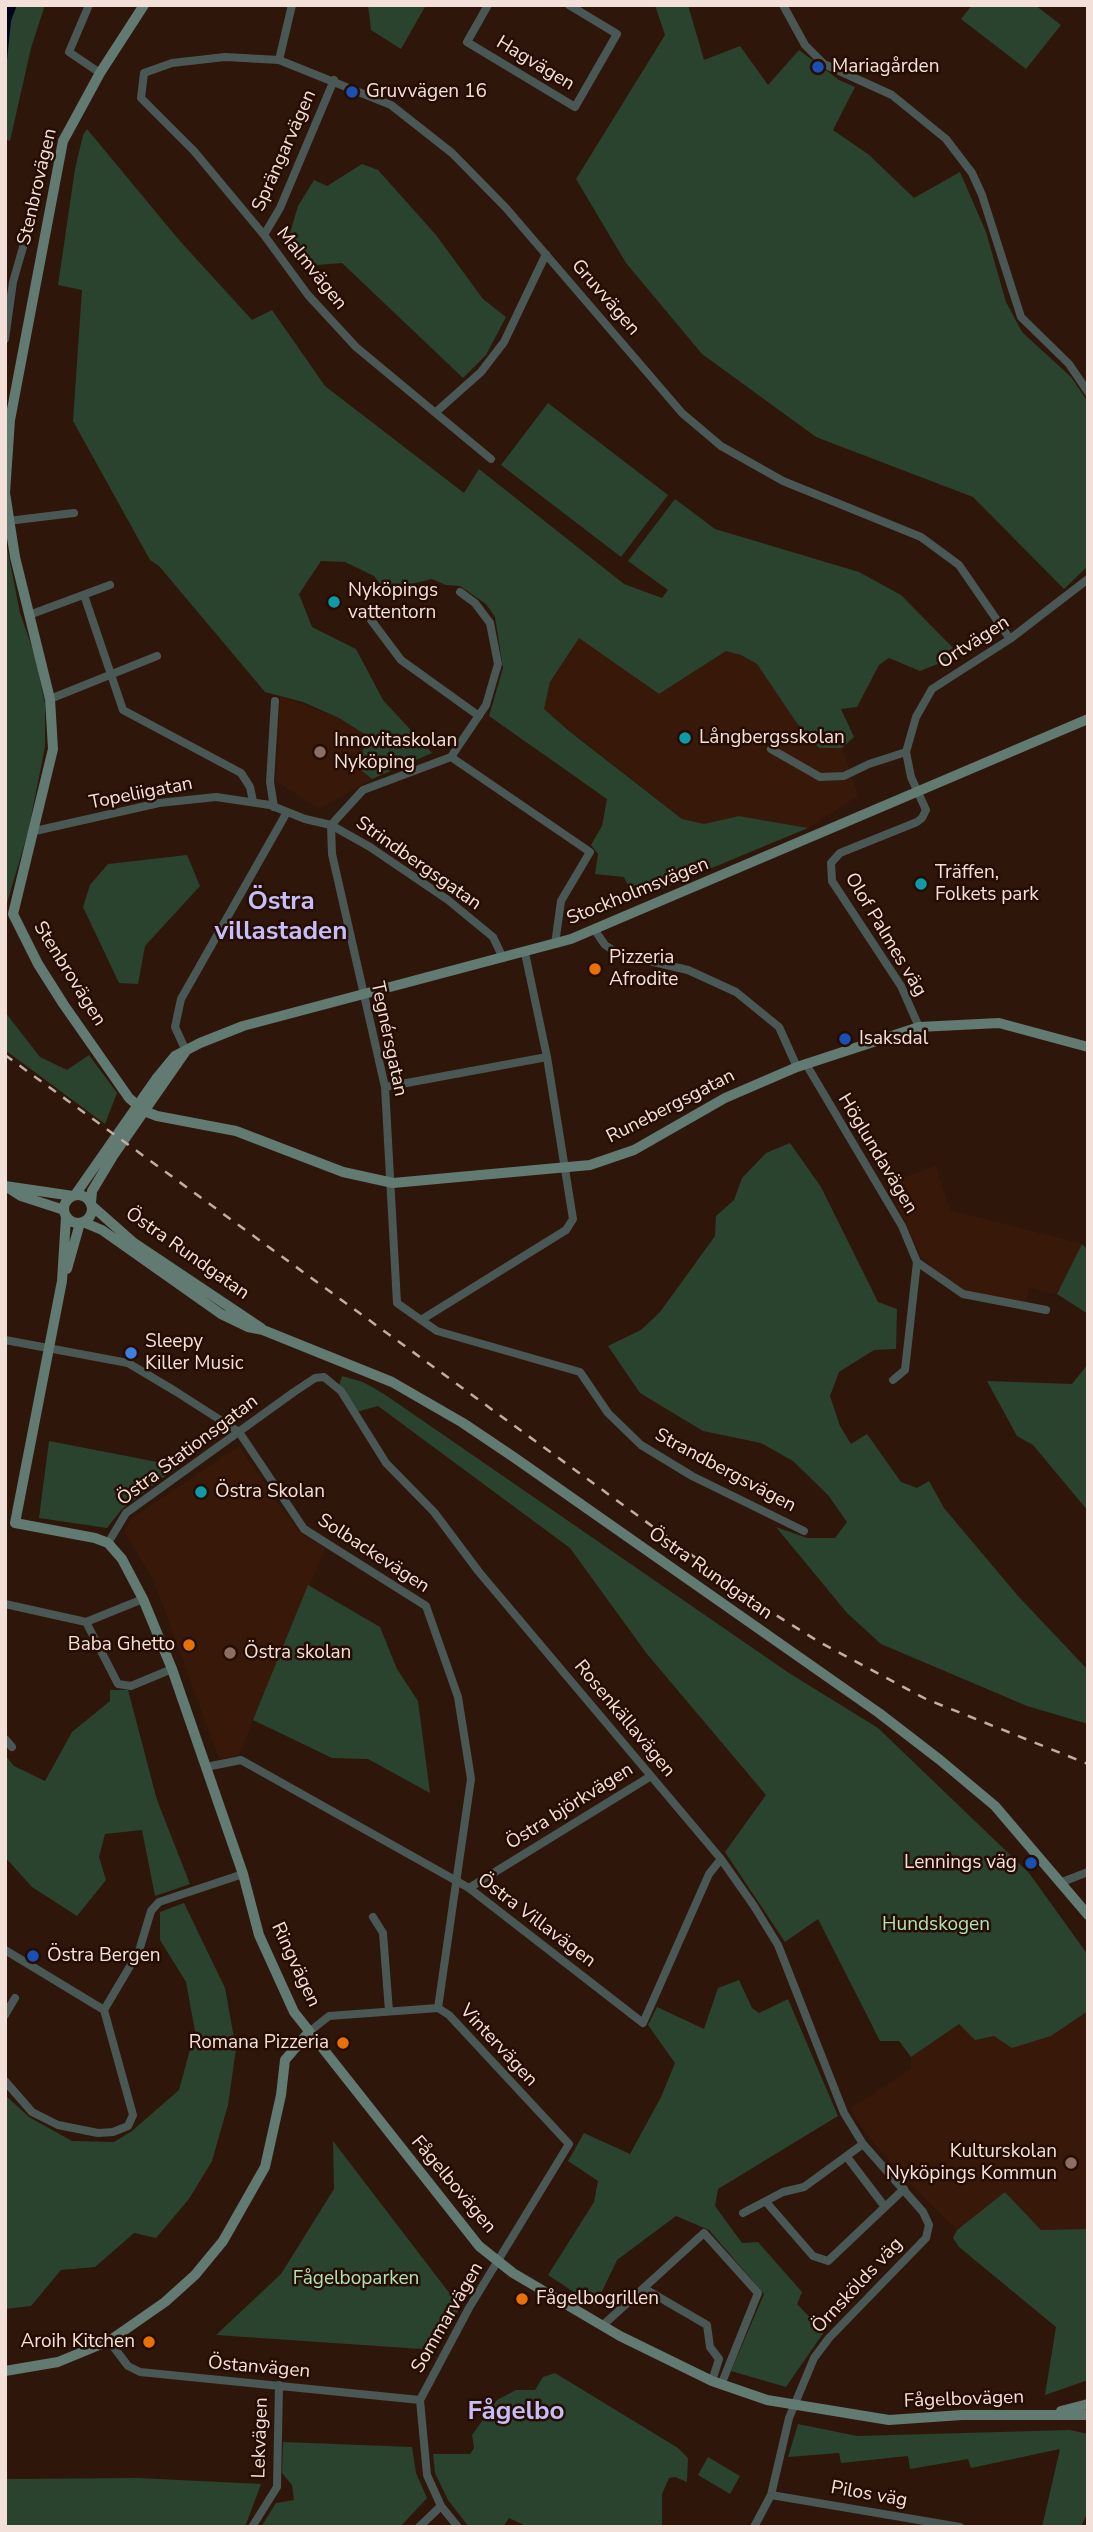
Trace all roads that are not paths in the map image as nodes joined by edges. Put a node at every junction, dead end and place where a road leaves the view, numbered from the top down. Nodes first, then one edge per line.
1 (89, 5) edge
2 (144, 5) edge
3 (292, 5) edge
4 (488, 5) edge
5 (569, 5) edge
6 (783, 5) edge
7 (279, 60) junction
8 (100, 73) junction
9 (144, 73) joint
10 (334, 80) junction
11 (36, 202) dead end
12 (264, 235) junction
13 (546, 254) junction
14 (9, 281) edge
15 (5, 339) edge
16 (1088, 392) edge
17 (436, 412) junction
18 (491, 459) dead end
19 (5, 494) edge
20 (74, 513) dead end
21 (8, 521) junction
22 (1088, 579) edge
23 (110, 585) dead end
24 (460, 592) dead end
25 (83, 596) junction
26 (29, 615) junction
27 (371, 620) dead end
28 (1010, 639) junction
29 (157, 656) dead end
30 (112, 674) junction
31 (50, 699) junction
32 (275, 701) dead end
33 (479, 716) junction
34 (1088, 719) edge
35 (771, 750) dead end
36 (906, 752) junction
37 (452, 758) junction
38 (919, 792) junction
39 (253, 801) junction
40 (275, 807) junction
41 (287, 812) junction
42 (331, 825) junction
43 (35, 831) junction
44 (9, 912) edge
45 (594, 929) junction
46 (555, 944) junction
47 (525, 953) junction
48 (503, 958) junction
49 (363, 992) junction
50 (919, 1027) junction
51 (1088, 1047) edge
52 (186, 1051) junction
53 (547, 1057) junction
54 (801, 1065) junction
55 (385, 1087) junction
56 (140, 1108) junction
57 (564, 1169) junction
58 (393, 1184) junction
59 (6, 1186) edge
60 (74, 1196) junction
61 (91, 1204) junction
62 (65, 1214) junction
63 (82, 1222) junction
64 (918, 1262) junction
65 (62, 1281) junction
66 (1046, 1310) dead end
67 (421, 1320) junction
68 (263, 1330) junction
69 (5, 1340) edge
70 (48, 1350) junction
71 (892, 1380) dead end
72 (294, 1392) joint
73 (239, 1432) junction
74 (10, 1522) edge
75 (804, 1531) dead end
76 (108, 1543) junction
77 (144, 1599) junction
78 (5, 1605) edge
79 (86, 1622) junction
80 (172, 1669) junction
81 (5, 1739) edge
82 (12, 1747) dead end
83 (206, 1768) junction
84 (651, 1776) junction
85 (721, 1859) junction
86 (1088, 1872) edge
87 (243, 1874) junction
88 (454, 1881) junction
89 (1062, 1882) junction
90 (469, 1888) junction
91 (1088, 1915) edge
92 (373, 1917) dead end
93 (5, 1950) edge
94 (15, 1998) dead end
95 (438, 2008) junction
96 (104, 2010) junction
97 (389, 2011) junction
98 (5, 2015) edge
99 (309, 2032) junction
100 (5, 2081) edge
101 (569, 2144) joint
102 (863, 2144) junction
103 (848, 2157) junction
104 (904, 2189) junction
105 (767, 2203) junction
106 (885, 2207) junction
107 (743, 2213) dead end
108 (929, 2225) joint
109 (499, 2262) junction
110 (645, 2289) junction
111 (602, 2326) junction
112 (109, 2341) junction
113 (5, 2371) edge
114 (716, 2383) junction
115 (279, 2385) junction
116 (419, 2400) junction
117 (1088, 2404) edge
118 (793, 2406) junction
119 (1044, 2414) junction
120 (1088, 2415) edge
121 (771, 2495) junction
122 (441, 2506) junction
123 (252, 2527) edge
124 (419, 2527) edge
125 (458, 2527) edge
126 (754, 2527) edge
127 (961, 2527) edge

1 - 8 street
2 - 8 street, Stenbrovägen
3 - 7 street
4 - 5 street, Hagvägen
6 - 16 street
7 - 9 street, Gruvvägen
7 - 10 street, Gruvvägen
8 - 19 street, Stenbrovägen
9 - 12 street, Malmvägen
10 - 12 street, Sprängarvägen
10 - 13 street, Gruvvägen
11 - 14 street
12 - 17 street, Malmvägen
13 - 17 street
13 - 28 street, Gruvvägen
14 - 15 street
17 - 18 street, Malmvägen
19 - 21 street, Stenbrovägen
20 - 21 street
21 - 26 street, Stenbrovägen
22 - 28 street, Ortvägen
23 - 25 street
24 - 33 street
25 - 26 street
25 - 30 street
26 - 31 street, Stenbrovägen
27 - 33 street
28 - 36 street, Ortvägen
29 - 30 street
30 - 31 street
30 - 39 street
31 - 43 street, Stenbrovägen
32 - 40 street
33 - 37 street
34 - 38 street, Stockholmsvägen
35 - 36 street
36 - 38 street
37 - 42 street
37 - 46 street
38 - 45 street, Stockholmsvägen
38 - 50 street, Olof Palmes väg
39 - 40 street, Strindbergsgatan
39 - 43 street, Topeliigatan
40 - 41 street, Strindbergsgatan
41 - 42 street, Strindbergsgatan
41 - 52 street
42 - 48 street, Strindbergsgatan
42 - 49 street, Tegnérsgatan
43 - 44 street, Stenbrovägen
44 - 56 street, Stenbrovägen
45 - 46 street, Stockholmsvägen
45 - 54 street, Höglundavägen
46 - 47 street, Stockholmsvägen
47 - 48 street, Stockholmsvägen
47 - 53 street
48 - 49 street, Stockholmsvägen
49 - 52 street, Stockholmsvägen
49 - 55 street, Tegnérsgatan
50 - 51 street, Runebergsgatan
50 - 54 street, Runebergsgatan
52 - 56 street
53 - 55 street
53 - 57 street
54 - 57 street, Runebergsgatan
54 - 64 street, Höglundavägen
55 - 58 street, Tegnérsgatan
56 - 58 street, Runebergsgatan
56 - 60 street
56 - 61 street
57 - 58 street, Runebergsgatan
57 - 67 street
58 - 67 street, Tegnérsgatan
59 - 60 street
59 - 62 street
60 - 61 street
60 - 62 street
61 - 63 street
61 - 68 street, Östra Rundgatan
62 - 63 street
62 - 65 street
63 - 65 street
63 - 68 street, Östra Rundgatan
64 - 66 street
64 - 71 street
65 - 70 street
67 - 75 street, Strandbergsvägen
68 - 89 street, Östra Rundgatan
69 - 70 street
70 - 73 street
70 - 74 street
72 - 73 street, Östra Stationsgatan
72 - 84 street, Rosenkällavägen
73 - 76 street, Östra Stationsgatan
73 - 88 street, Solbackevägen
74 - 76 street
76 - 77 street, Ringvägen
77 - 79 street
77 - 80 street, Ringvägen
78 - 79 street
79 - 80 street
80 - 83 street, Ringvägen
81 - 82 street
83 - 87 street, Ringvägen
83 - 88 street, Östra Villavägen
84 - 85 street, Rosenkällavägen
84 - 90 street, Östra björkvägen
85 - 90 street, Östra Villavägen
85 - 102 street, Rosenkällavägen
86 - 89 street
87 - 96 street
87 - 99 street, Ringvägen
88 - 90 street, Östra Villavägen
88 - 95 street, Solbackevägen
89 - 91 street, Östra Rundgatan
92 - 97 street
93 - 96 street
94 - 98 street
95 - 97 street, Vintervägen
95 - 101 street, Vintervägen
96 - 100 street
97 - 99 street, Vintervägen
99 - 109 street, Fågelbovägen
99 - 112 street, Ringvägen
101 - 109 street, Sommarvägen
102 - 103 street
102 - 104 street, Rosenkällavägen
103 - 105 street
103 - 106 street
104 - 106 street
104 - 108 street, Rosenkällavägen
105 - 106 street
105 - 107 street
108 - 118 street, Örnskölds väg
109 - 111 street, Fågelbovägen
109 - 116 street, Sommarvägen
110 - 111 street
110 - 114 street
110 - 114 street
111 - 114 street, Fågelbovägen
112 - 113 street, Ringvägen
112 - 115 street, Östanvägen
114 - 118 street, Fågelbovägen
115 - 116 street, Östanvägen
115 - 123 street, Lekvägen
116 - 122 street
117 - 119 street, Fågelbovägen
118 - 119 street, Fågelbovägen
118 - 121 street, Örnskölds väg
119 - 120 street, Fågelbovägen
121 - 126 street, Örnskölds väg
121 - 127 street, Pilos väg
122 - 124 street
122 - 125 street

